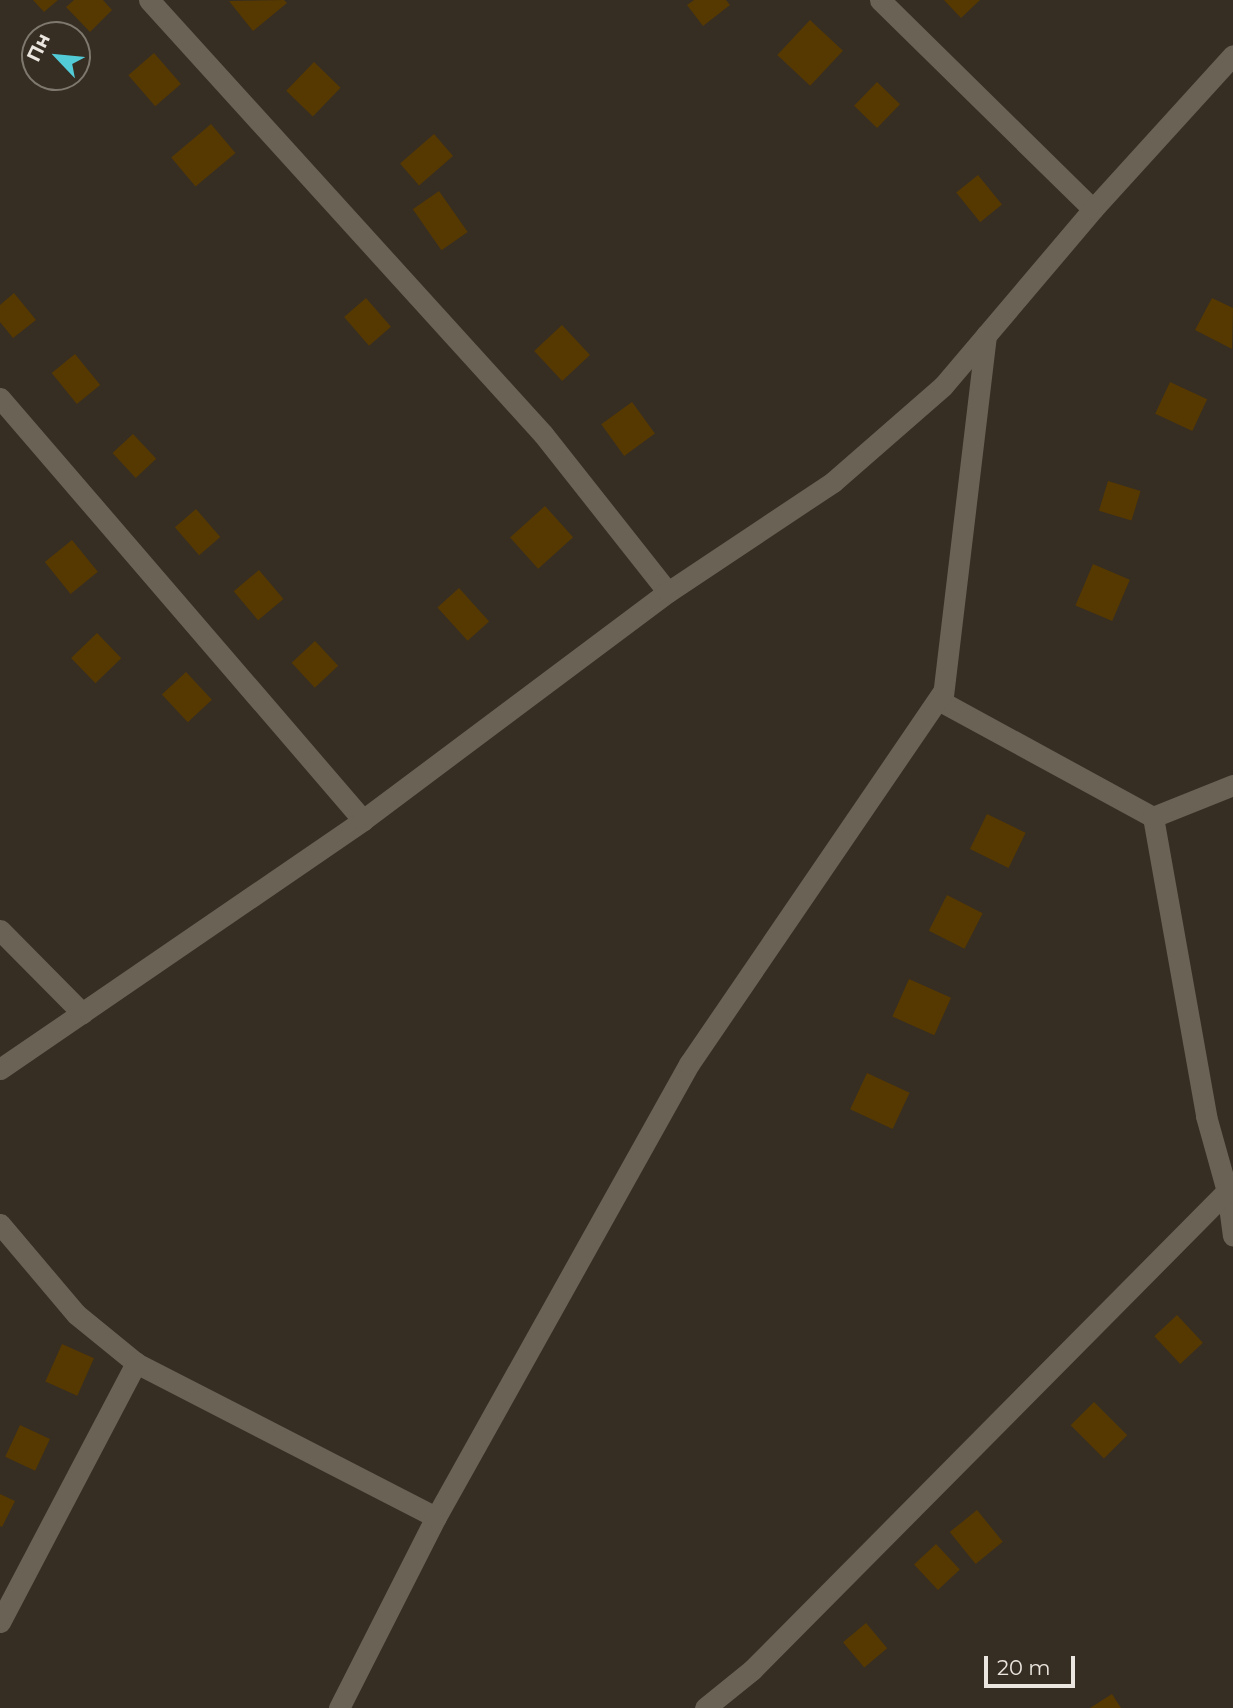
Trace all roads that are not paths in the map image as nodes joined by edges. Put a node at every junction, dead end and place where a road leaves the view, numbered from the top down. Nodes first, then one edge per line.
1 (149, 0) edge
2 (880, 0) edge
3 (1233, 55) edge
4 (1093, 209) junction
5 (986, 335) junction
6 (0, 398) edge
7 (668, 592) junction
8 (943, 692) junction
9 (1233, 785) edge
10 (1153, 817) junction
11 (363, 820) junction
12 (0, 930) edge
13 (82, 1013) junction
14 (0, 1069) edge
15 (1227, 1191) junction
16 (0, 1224) edge
17 (1233, 1236) edge
18 (136, 1363) junction
19 (436, 1517) junction
20 (0, 1622) edge
21 (339, 1708) edge
22 (705, 1708) edge

1 - 7 street
2 - 4 street
3 - 4 street
4 - 5 street
5 - 7 street
5 - 8 street
6 - 11 street
7 - 11 street
8 - 10 street
8 - 19 street
9 - 10 street
10 - 15 street
11 - 13 street
12 - 13 street
13 - 14 street
15 - 17 street
15 - 22 street
16 - 18 street
18 - 19 street
18 - 20 street
19 - 21 street

